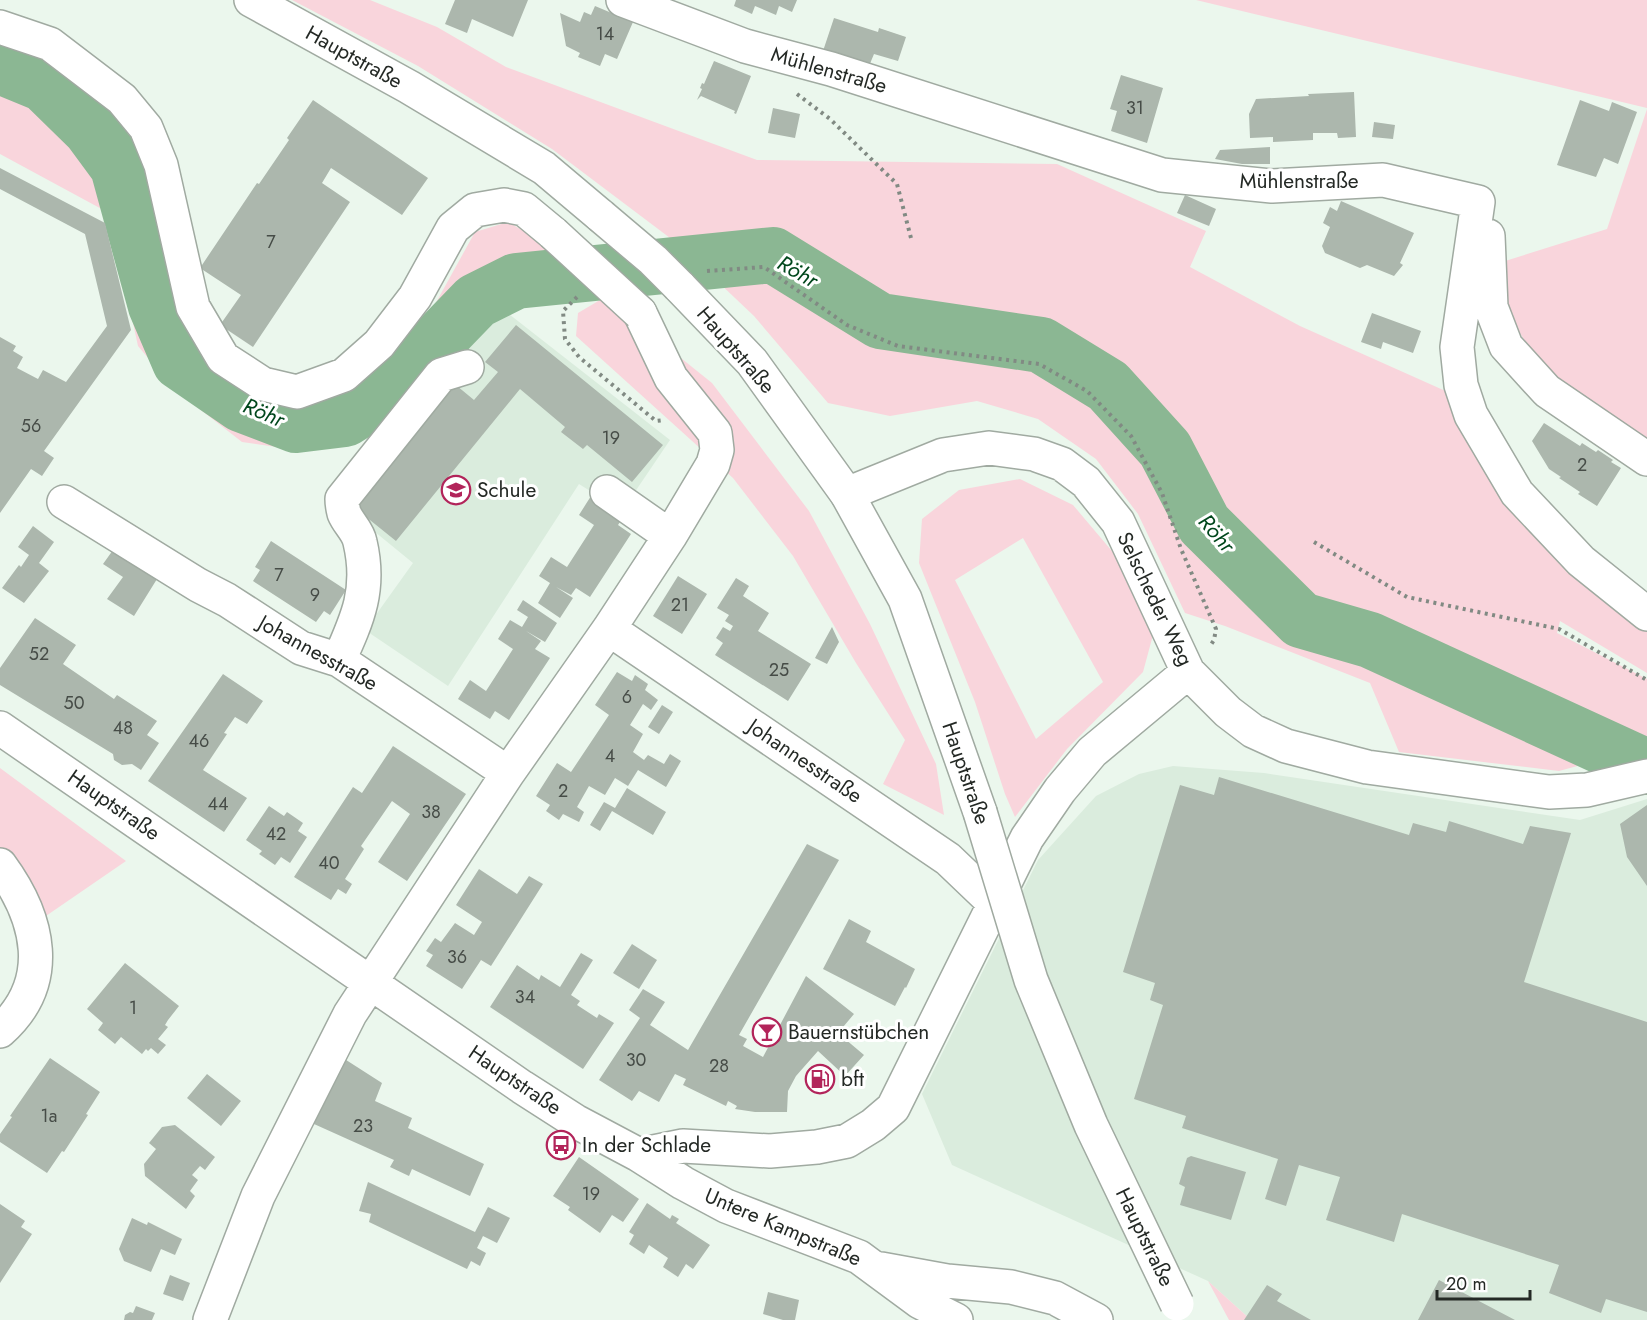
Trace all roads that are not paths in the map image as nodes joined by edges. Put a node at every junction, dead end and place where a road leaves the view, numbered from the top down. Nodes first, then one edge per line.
1 (251, 0) edge
2 (623, 0) edge
3 (0, 27) edge
4 (1478, 202) junction
5 (467, 367) dead end
6 (1647, 459) edge
7 (607, 492) dead end
8 (847, 494) junction
9 (64, 502) dead end
10 (670, 536) junction
11 (1647, 614) edge
12 (609, 629) junction
13 (339, 660) junction
14 (1188, 672) junction
15 (0, 728) edge
16 (508, 773) junction
17 (1640, 778) edge
18 (0, 865) edge
19 (993, 902) junction
20 (371, 982) junction
21 (0, 1031) edge
22 (639, 1155) junction
23 (876, 1268) junction
24 (1182, 1312) edge
25 (210, 1320) edge
26 (956, 1320) edge
27 (1096, 1320) edge

1 - 8 street, Hauptstraße, bridge
2 - 4 street, Mühlenstraße
3 - 10 street, bridge
4 - 6 street
4 - 11 street
5 - 13 street
7 - 10 street
8 - 14 street, Selscheder Weg
8 - 24 street, Hauptstraße, bridge
9 - 13 street, Johannesstraße
10 - 12 street
12 - 16 street
12 - 19 street, Johannesstraße
13 - 16 street, Johannesstraße
14 - 17 street, Selscheder Weg
14 - 19 street
15 - 20 street, Hauptstraße
16 - 20 street
18 - 21 street
19 - 22 street
20 - 22 street, Hauptstraße
20 - 25 street
22 - 23 street, Untere Kampstraße
23 - 26 street, Untere Kampstraße
23 - 27 street

